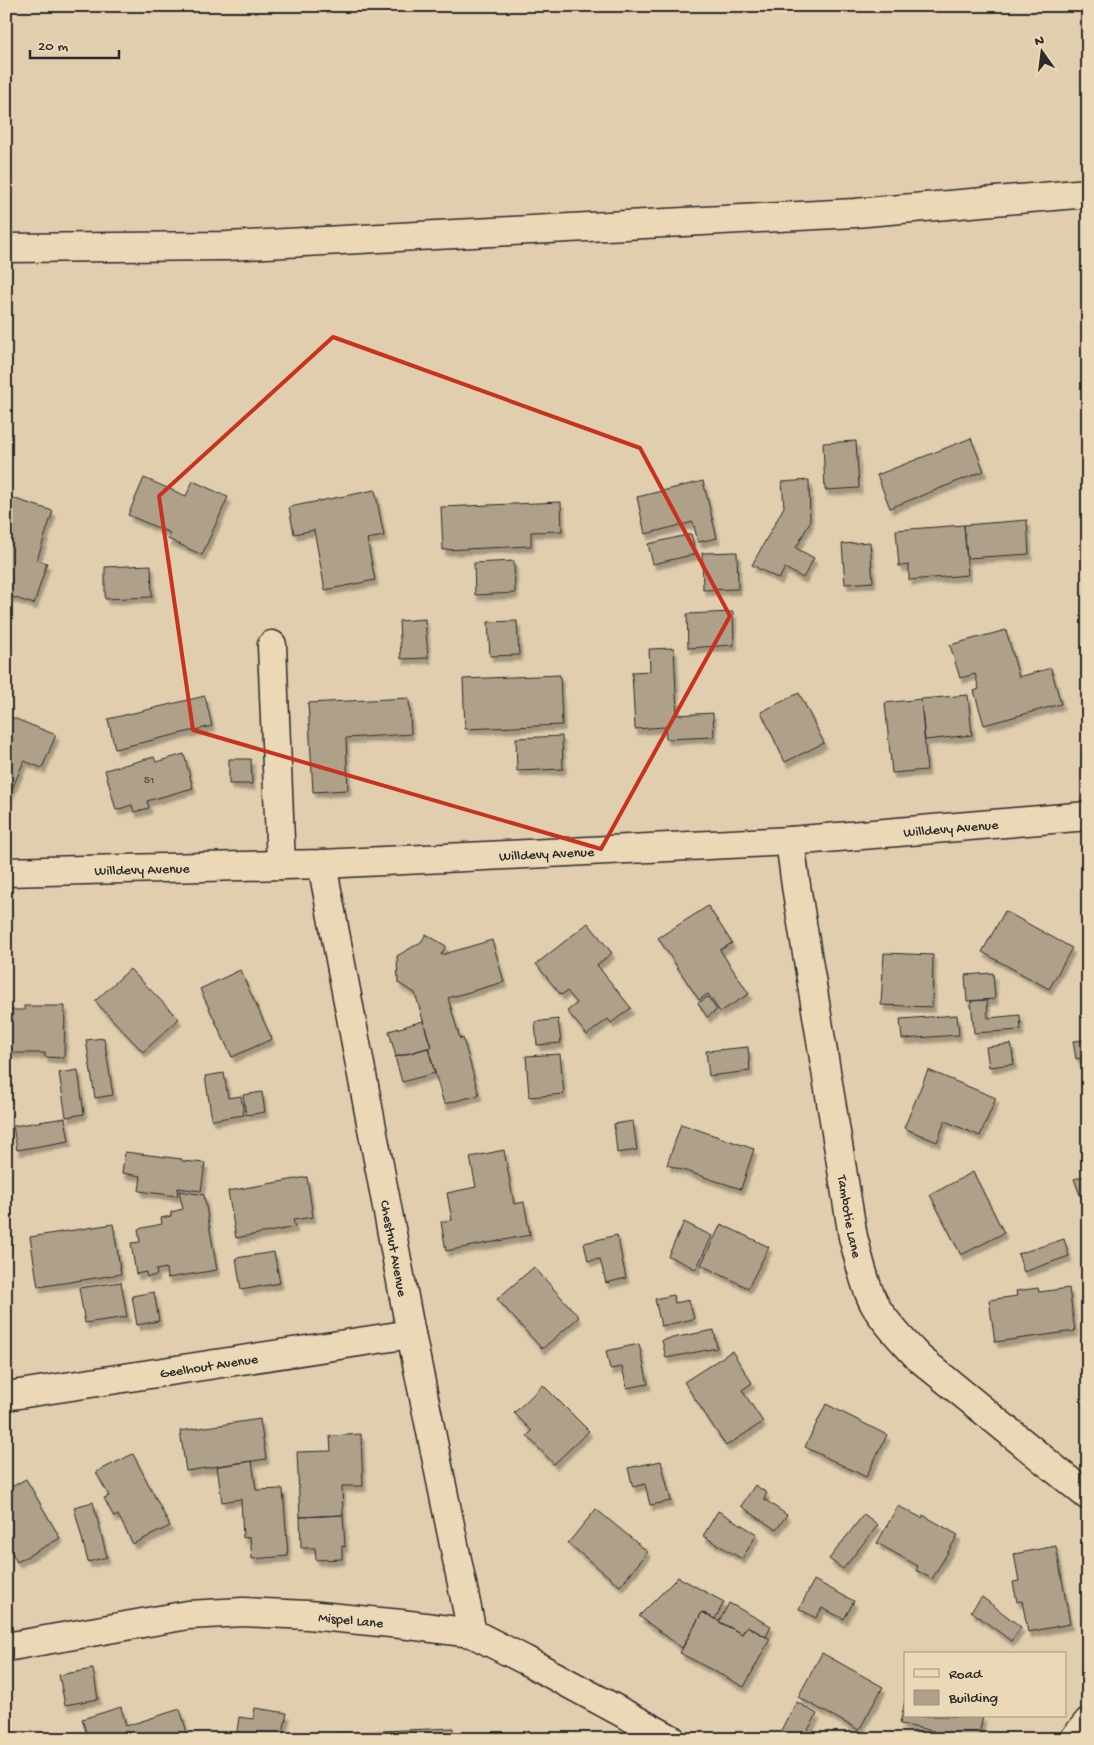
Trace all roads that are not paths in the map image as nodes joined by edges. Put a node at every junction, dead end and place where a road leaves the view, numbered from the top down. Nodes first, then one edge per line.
1 (1088, 193) edge
2 (6, 248) edge
3 (272, 645) dead end
4 (1088, 816) edge
5 (790, 841) junction
6 (322, 864) junction
7 (281, 865) junction
8 (6, 872) edge
9 (411, 1334) junction
10 (6, 1396) edge
11 (1088, 1496) edge
12 (472, 1633) junction
13 (6, 1647) edge
14 (1088, 1722) edge
15 (671, 1739) edge
16 (1074, 1739) edge

1 - 2 main road
3 - 7 main road
4 - 5 main road, Willdevy Avenue
5 - 6 main road, Willdevy Avenue
5 - 11 main road, Tambotie Lane
6 - 7 main road, Willdevy Avenue
6 - 9 main road, Chestnut Avenue
7 - 8 main road, Willdevy Avenue
9 - 10 main road, Geelhout Avenue
9 - 12 main road, Chestnut Avenue
12 - 13 main road, Mispel Lane
12 - 15 main road, Mispel Lane
14 - 16 main road

